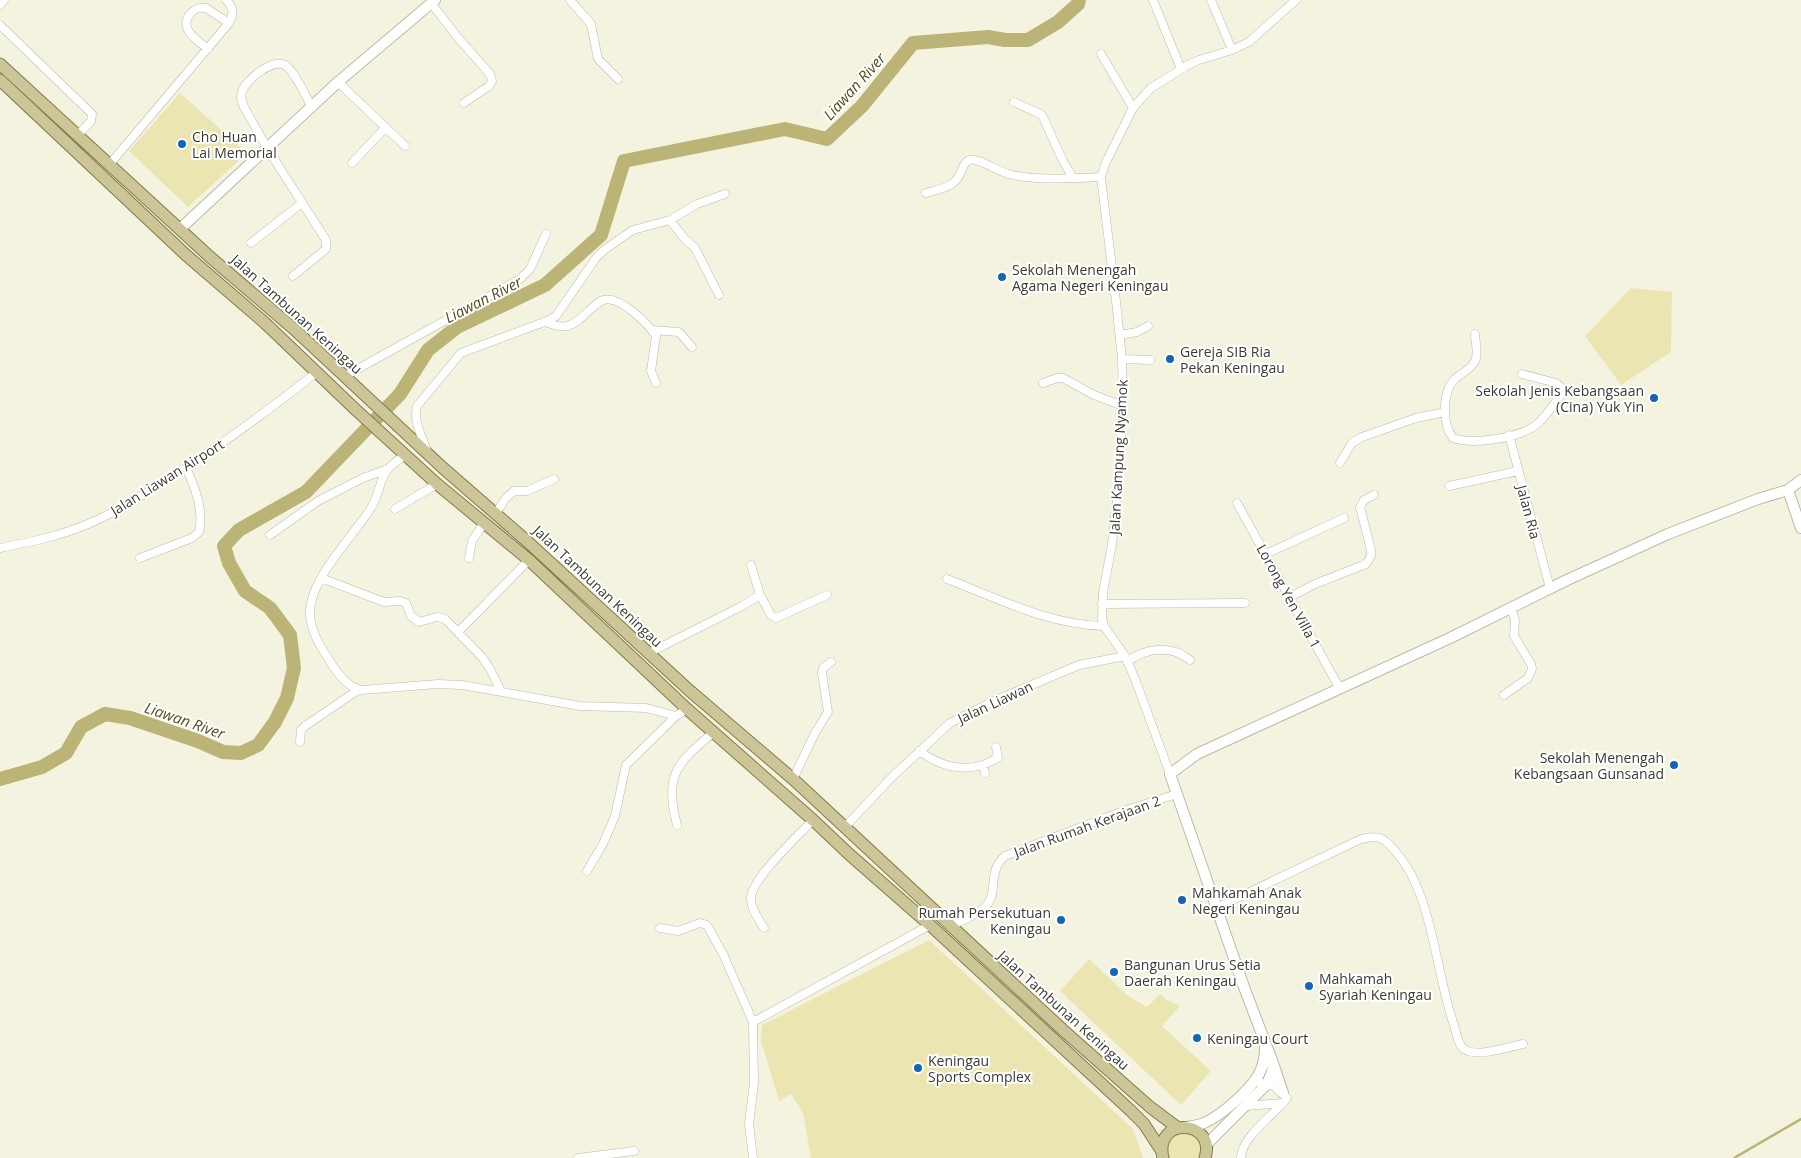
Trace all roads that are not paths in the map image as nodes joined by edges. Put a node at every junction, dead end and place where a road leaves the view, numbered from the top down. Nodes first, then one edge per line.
1 (4, 0) edge
2 (226, 0) edge
3 (570, 0) edge
4 (1153, 0) edge
5 (1211, 0) edge
6 (1296, 0) edge
7 (433, 1) edge
8 (0, 5) edge
9 (229, 23) junction
10 (0, 25) edge
11 (208, 49) junction
12 (1232, 50) junction
13 (1101, 54) dead end
14 (0, 64) edge
15 (1181, 69) junction
16 (618, 79) dead end
17 (338, 82) junction
18 (2, 86) edge
19 (1014, 102) dead end
20 (464, 103) dead end
21 (312, 107) junction
22 (1133, 108) junction
23 (385, 128) junction
24 (78, 135) junction
25 (404, 146) dead end
26 (267, 148) junction
27 (352, 163) dead end
28 (109, 164) junction
29 (1073, 178) junction
30 (1101, 178) junction
31 (926, 193) dead end
32 (725, 194) dead end
33 (302, 203) junction
34 (670, 220) junction
35 (180, 229) junction
36 (546, 234) dead end
37 (251, 243) dead end
38 (293, 276) dead end
39 (719, 295) dead end
40 (544, 322) junction
41 (1148, 326) dead end
42 (652, 330) junction
43 (1475, 334) dead end
44 (1120, 335) junction
45 (692, 347) dead end
46 (1122, 359) junction
47 (1150, 360) dead end
48 (317, 372) junction
49 (1522, 374) dead end
50 (345, 376) junction
51 (656, 383) dead end
52 (1043, 383) dead end
53 (1123, 406) junction
54 (1445, 412) junction
55 (1509, 435) junction
56 (428, 453) junction
57 (405, 455) junction
58 (1340, 463) dead end
59 (440, 464) junction
60 (186, 467) junction
61 (388, 469) junction
62 (1518, 471) junction
63 (554, 479) dead end
64 (1801, 480) edge
65 (437, 484) junction
66 (1449, 486) dead end
67 (1788, 490) junction
68 (1374, 495) dead end
69 (1238, 503) dead end
70 (395, 509) dead end
71 (496, 513) junction
72 (1344, 518) dead end
73 (482, 520) junction
74 (1801, 528) edge
75 (270, 535) dead end
76 (0, 548) edge
77 (1266, 554) junction
78 (140, 558) dead end
79 (469, 558) dead end
80 (529, 560) junction
81 (752, 565) dead end
82 (321, 578) junction
83 (947, 579) dead end
84 (1550, 588) junction
85 (760, 595) junction
86 (826, 595) dead end
87 (1290, 597) junction
88 (1245, 603) dead end
89 (1102, 604) junction
90 (1511, 608) junction
91 (1104, 626) junction
92 (458, 632) junction
93 (649, 653) junction
94 (1126, 659) junction
95 (1190, 660) dead end
96 (831, 662) dead end
97 (1340, 689) junction
98 (358, 690) junction
99 (501, 691) junction
100 (1504, 695) dead end
101 (688, 709) junction
102 (676, 716) junction
103 (714, 732) junction
104 (300, 742) dead end
105 (996, 747) dead end
106 (919, 751) junction
107 (1170, 774) junction
108 (792, 779) junction
109 (1176, 794) junction
110 (813, 820) junction
111 (677, 825) dead end
112 (844, 828) junction
113 (587, 871) dead end
114 (1216, 908) junction
115 (930, 924) junction
116 (950, 926) junction
117 (660, 928) dead end
118 (764, 928) dead end
119 (752, 1022) junction
120 (1264, 1041) junction
121 (1523, 1044) dead end
122 (1273, 1063) junction
123 (1254, 1081) junction
124 (1267, 1084) junction
125 (1284, 1098) junction
126 (1255, 1105) junction
127 (1244, 1106) junction
128 (1265, 1122) junction
129 (1181, 1127) junction
130 (634, 1151) dead end
131 (1207, 1153) edge
132 (1162, 1154) edge
133 (578, 1158) edge
134 (754, 1158) edge
135 (1241, 1158) edge

1 - 8 street
2 - 9 street
3 - 16 street
4 - 15 street
5 - 12 street
6 - 12 street, Jalan Kampung Nyamok
7 - 17 street
7 - 20 street
9 - 11 street
9 - 11 street
10 - 24 street
11 - 28 street
12 - 15 street, Jalan Kampung Nyamok
13 - 22 street
14 - 24 main road, Jalan Tambunan Keningau
15 - 22 street, Jalan Kampung Nyamok
17 - 21 street
17 - 23 street
18 - 48 main road, Jalan Tambunan Keningau
19 - 29 street
21 - 26 street
21 - 26 street
22 - 30 street, Jalan Kampung Nyamok
23 - 25 street
23 - 27 street
24 - 28 main road, Jalan Tambunan Keningau
26 - 33 street
26 - 35 street
28 - 35 main road, Jalan Tambunan Keningau
29 - 30 street
29 - 31 street
30 - 44 street, Jalan Kampung Nyamok
32 - 34 street
33 - 37 street
33 - 38 street
34 - 39 street
34 - 40 street
35 - 50 main road, Jalan Tambunan Keningau
36 - 50 street
40 - 42 street
40 - 56 street
41 - 44 street
42 - 45 street
42 - 51 street
43 - 54 street
44 - 46 street, Jalan Kampung Nyamok
46 - 47 street
46 - 53 street, Jalan Kampung Nyamok
48 - 57 main road, Jalan Tambunan Keningau
48 - 60 street, Jalan Liawan Airport
49 - 55 street
50 - 56 main road, Jalan Tambunan Keningau
52 - 53 street
53 - 89 street, Jalan Kampung Nyamok
54 - 55 street
54 - 58 street
55 - 62 street, Jalan Ria
56 - 59 main road, Jalan Tambunan Keningau
57 - 61 street
57 - 65 main road, Jalan Tambunan Keningau
59 - 71 main road, Jalan Tambunan Keningau
59 - 73 main road
60 - 76 street, Jalan Liawan Airport
60 - 78 street
61 - 75 street
61 - 82 street
62 - 66 street
62 - 84 street, Jalan Ria
63 - 71 street
64 - 67 street
65 - 70 street
65 - 73 main road, Jalan Tambunan Keningau
67 - 74 street
67 - 84 street
68 - 87 street
69 - 77 street, Lorong Yen Villa 1
71 - 93 main road, Jalan Tambunan Keningau
72 - 77 street
73 - 79 street
73 - 80 main road, Jalan Tambunan Keningau
77 - 87 street, Lorong Yen Villa 1
80 - 92 street
80 - 101 main road, Jalan Tambunan Keningau
81 - 85 street
82 - 92 street
82 - 98 street
83 - 91 street
84 - 90 street
85 - 86 street
85 - 93 street
87 - 97 street, Lorong Yen Villa 1
88 - 89 street
89 - 91 street, Jalan Kampung Nyamok
90 - 97 street
90 - 100 street
91 - 94 street, Jalan Kampung Nyamok
92 - 99 street
93 - 108 main road, Jalan Tambunan Keningau
94 - 95 street, Jalan Liawan
94 - 106 street, Jalan Liawan
94 - 107 street, Jalan Kampung Nyamok
96 - 108 street
97 - 107 street
98 - 99 street
98 - 104 street
99 - 102 street
101 - 102 street
101 - 103 main road, Jalan Tambunan Keningau
102 - 113 street
103 - 110 main road, Jalan Tambunan Keningau
103 - 111 street
105 - 106 street
106 - 112 street, Jalan Liawan
107 - 109 street, Jalan Kampung Nyamok
108 - 112 main road, Jalan Tambunan Keningau
109 - 114 street, Jalan Kampung Nyamok
109 - 116 street, Jalan Rumah Kerajaan 2
110 - 115 main road, Jalan Tambunan Keningau
110 - 118 street
112 - 116 main road, Jalan Tambunan Keningau
114 - 120 street, Jalan Kampung Nyamok
114 - 121 street
115 - 119 street
115 - 132 main road, Jalan Tambunan Keningau
116 - 129 main road, Jalan Tambunan Keningau
117 - 119 street
119 - 134 street
120 - 122 street, Jalan Kampung Nyamok
120 - 123 street, Jalan Kampung Nyamok
122 - 124 street
122 - 125 street, Jalan Kampung Nyamok
123 - 124 street
123 - 129 street, Jalan Kampung Nyamok
124 - 125 street
124 - 127 street
125 - 126 street
125 - 128 street
126 - 127 street
126 - 128 street
127 - 131 street
128 - 135 street
129 - 131 main road, Jalan Tambunan Keningau
129 - 132 main road
130 - 133 street

